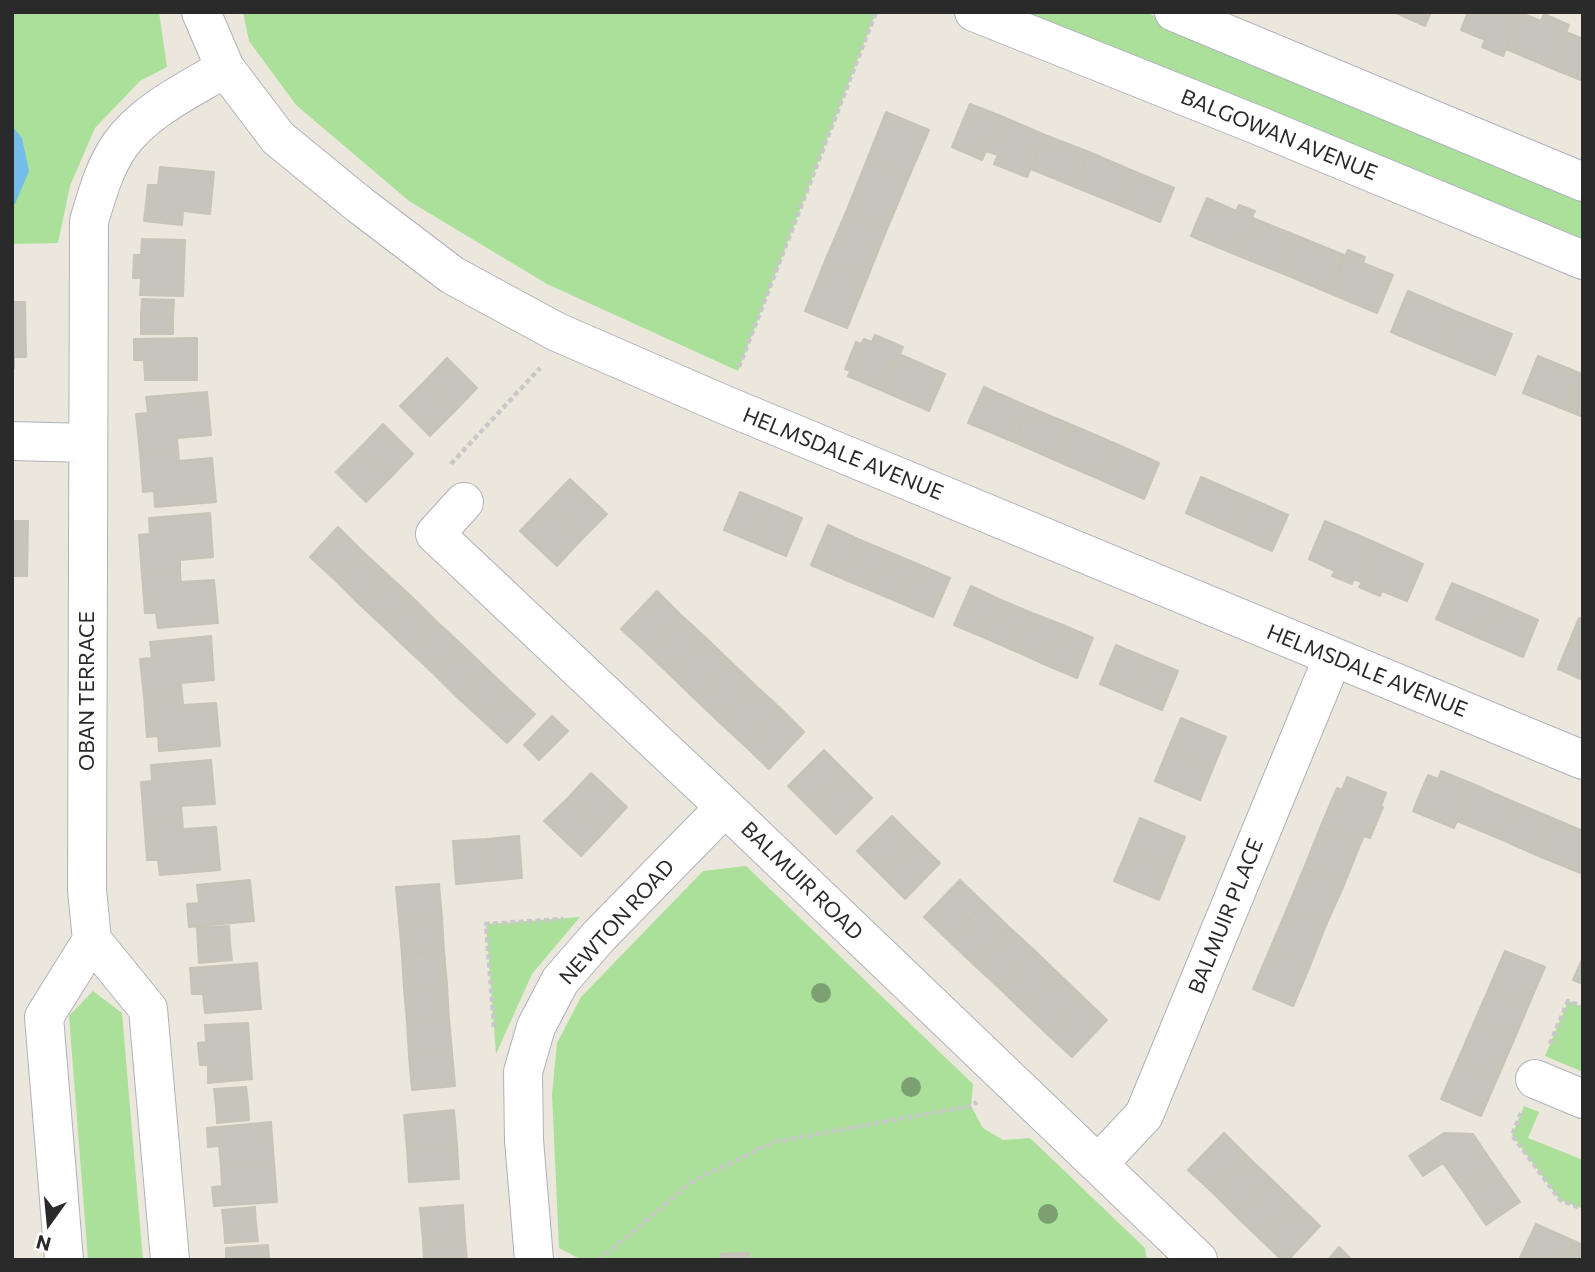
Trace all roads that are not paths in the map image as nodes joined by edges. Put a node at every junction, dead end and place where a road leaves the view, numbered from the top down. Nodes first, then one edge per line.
1 (201, 12) edge
2 (974, 12) edge
3 (1174, 12) edge
4 (225, 68) junction
5 (1583, 182) edge
6 (1583, 260) edge
7 (12, 440) edge
8 (88, 443) junction
9 (464, 502) road end
10 (1333, 657) junction
11 (1583, 760) edge
12 (725, 807) junction
13 (92, 940) junction
14 (1535, 1079) dead end
15 (1583, 1099) edge
16 (1099, 1163) junction
17 (64, 1260) edge
18 (170, 1260) edge
19 (534, 1260) edge
20 (1198, 1260) edge

1 - 4 street, HELMSDALE AVENUE
2 - 6 street, BALGOWAN AVENUE
3 - 5 street
4 - 8 street, OBAN TERRACE
4 - 10 street, HELMSDALE AVENUE
7 - 8 street
8 - 13 street, OBAN TERRACE
9 - 12 street, BALMUIR ROAD
10 - 11 street, HELMSDALE AVENUE
10 - 16 street, BALMUIR PLACE
12 - 16 street, BALMUIR ROAD
12 - 19 street, NEWTON ROAD
13 - 17 street
13 - 18 street
14 - 15 street
16 - 20 street, BALMUIR ROAD

